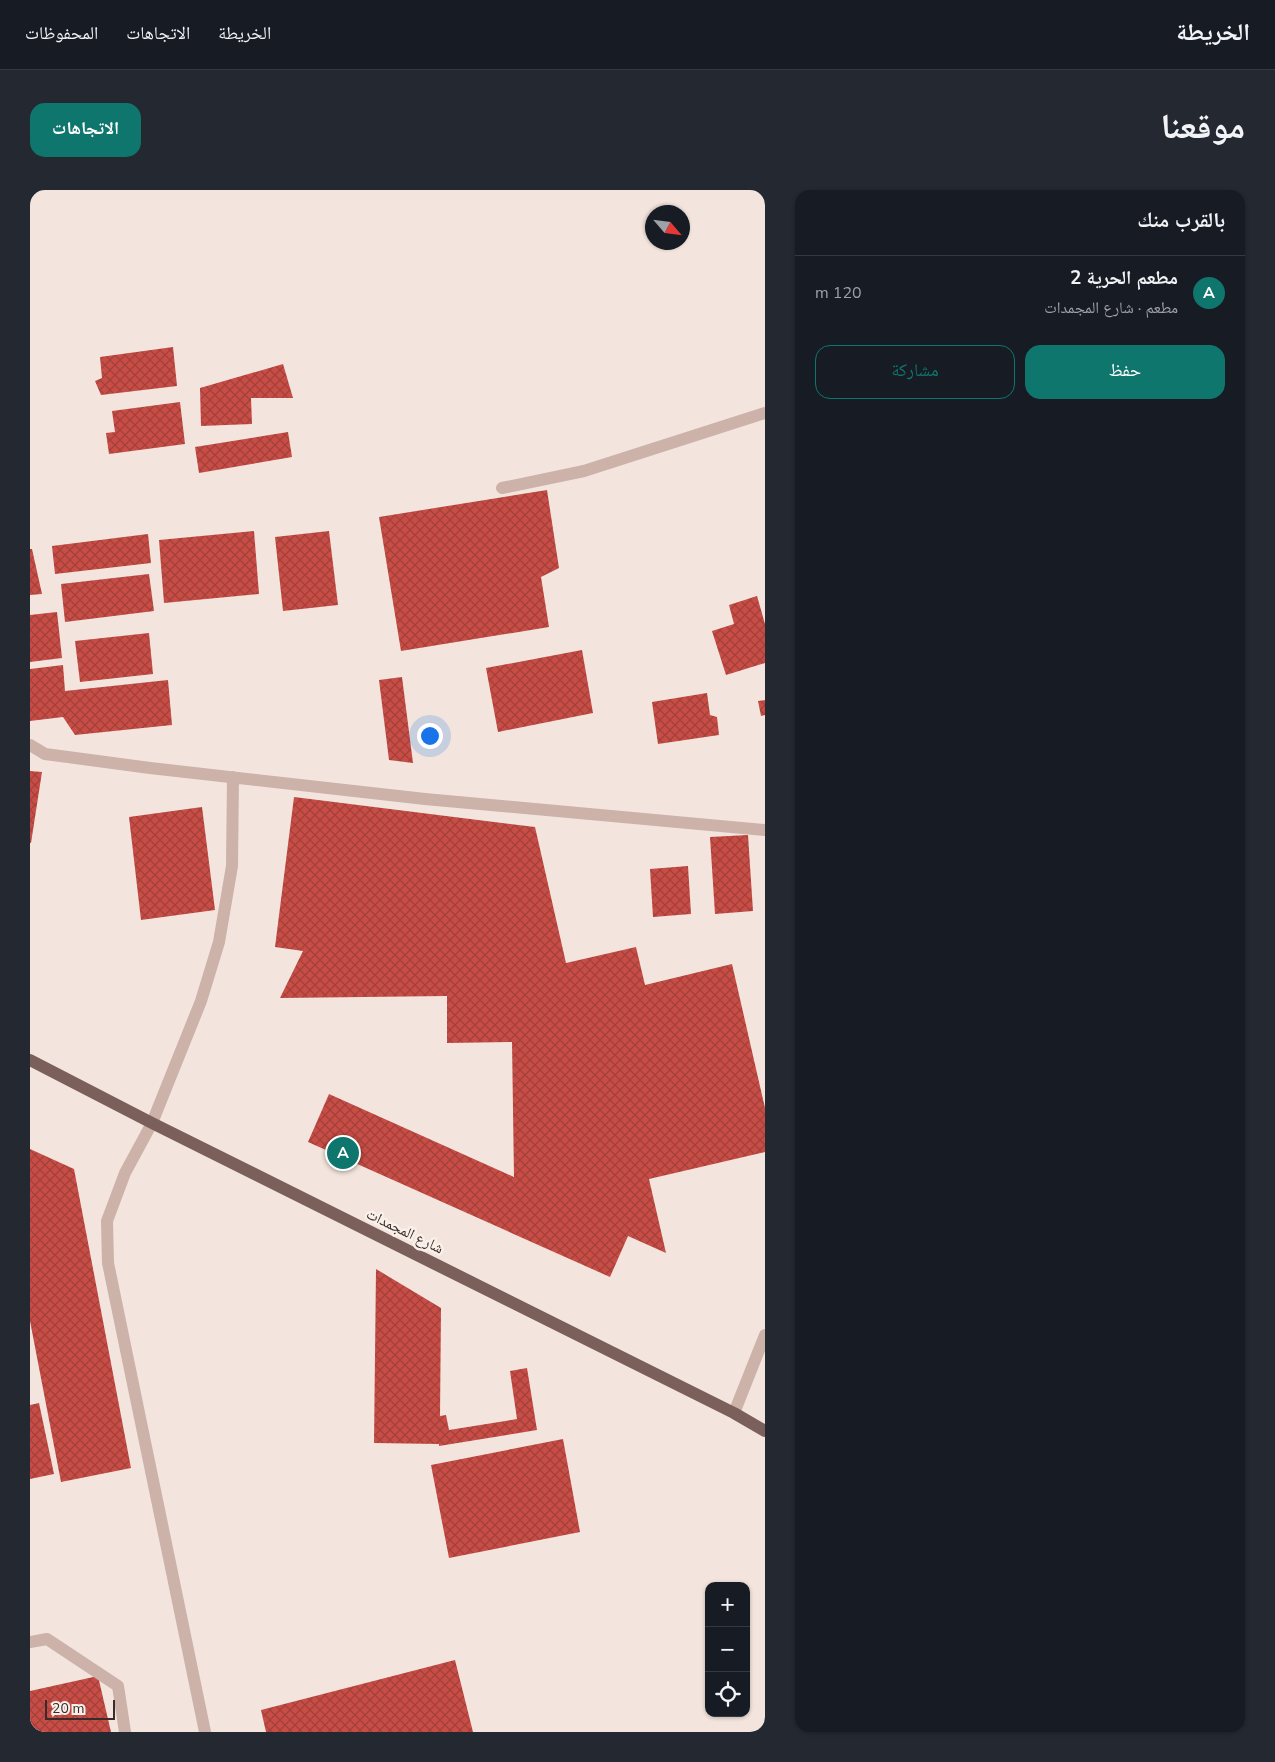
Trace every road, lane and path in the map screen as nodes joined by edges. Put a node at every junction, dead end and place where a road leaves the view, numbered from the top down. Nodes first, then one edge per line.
1 (765, 413) edge
2 (502, 488) dead end
3 (30, 746) edge
4 (233, 777) junction
5 (765, 830) edge
6 (30, 1060) edge
7 (152, 1123) junction
8 (765, 1335) edge
9 (734, 1413) junction
10 (765, 1431) edge
11 (30, 1642) edge
12 (125, 1732) edge
13 (204, 1732) edge

1 - 2 street
3 - 4 street
4 - 5 street
4 - 7 street
6 - 7 main road, شارع المجمدات
7 - 9 main road, شارع المجمدات
7 - 13 street
8 - 9 street
9 - 10 main road, شارع المجمدات
11 - 12 street

